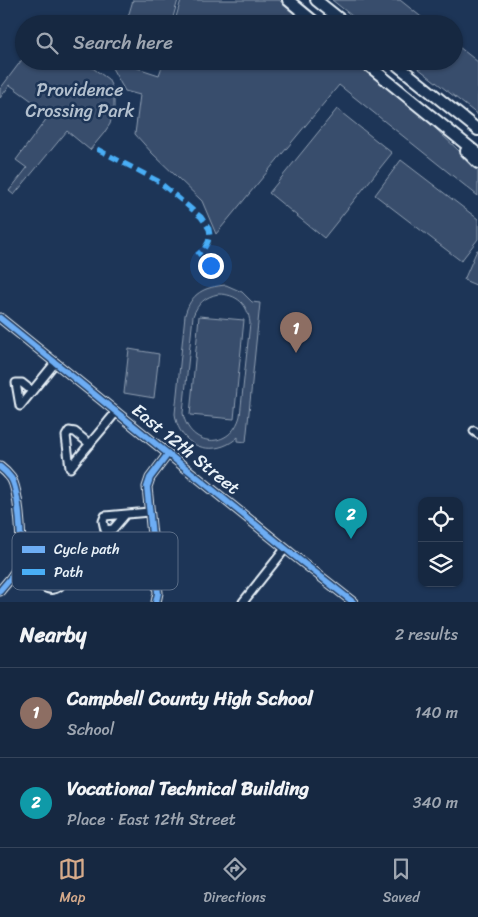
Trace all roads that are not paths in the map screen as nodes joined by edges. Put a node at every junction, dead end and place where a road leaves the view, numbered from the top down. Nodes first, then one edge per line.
1 (288, 0) edge
2 (316, 0) edge
3 (306, 15) edge
4 (335, 15) edge
5 (374, 70) edge
6 (404, 70) edge
7 (405, 70) edge
8 (398, 90) junction
9 (478, 124) edge
10 (478, 130) edge
11 (478, 154) edge
12 (478, 163) edge
13 (0, 319) edge
14 (55, 363) junction
15 (32, 391) dead end
16 (116, 412) junction
17 (90, 444) junction
18 (168, 454) junction
19 (0, 467) edge
20 (149, 512) junction
21 (125, 515) dead end
22 (20, 532) edge
23 (151, 532) edge
24 (285, 549) junction
25 (12, 576) edge
26 (0, 591) edge
27 (242, 602) edge
28 (353, 602) edge

1 - 3 highway
2 - 4 highway
5 - 8 highway
6 - 10 highway
7 - 9 highway
8 - 11 highway
8 - 12 highway
13 - 14 street, East 12th Street
14 - 15 street
14 - 16 street, East 12th Street
16 - 17 street
16 - 18 street, East 12th Street
17 - 17 street
18 - 20 street
18 - 24 street, East 12th Street
19 - 22 street
20 - 21 street
20 - 23 street
24 - 27 street
24 - 28 street, East 12th Street
25 - 26 street

